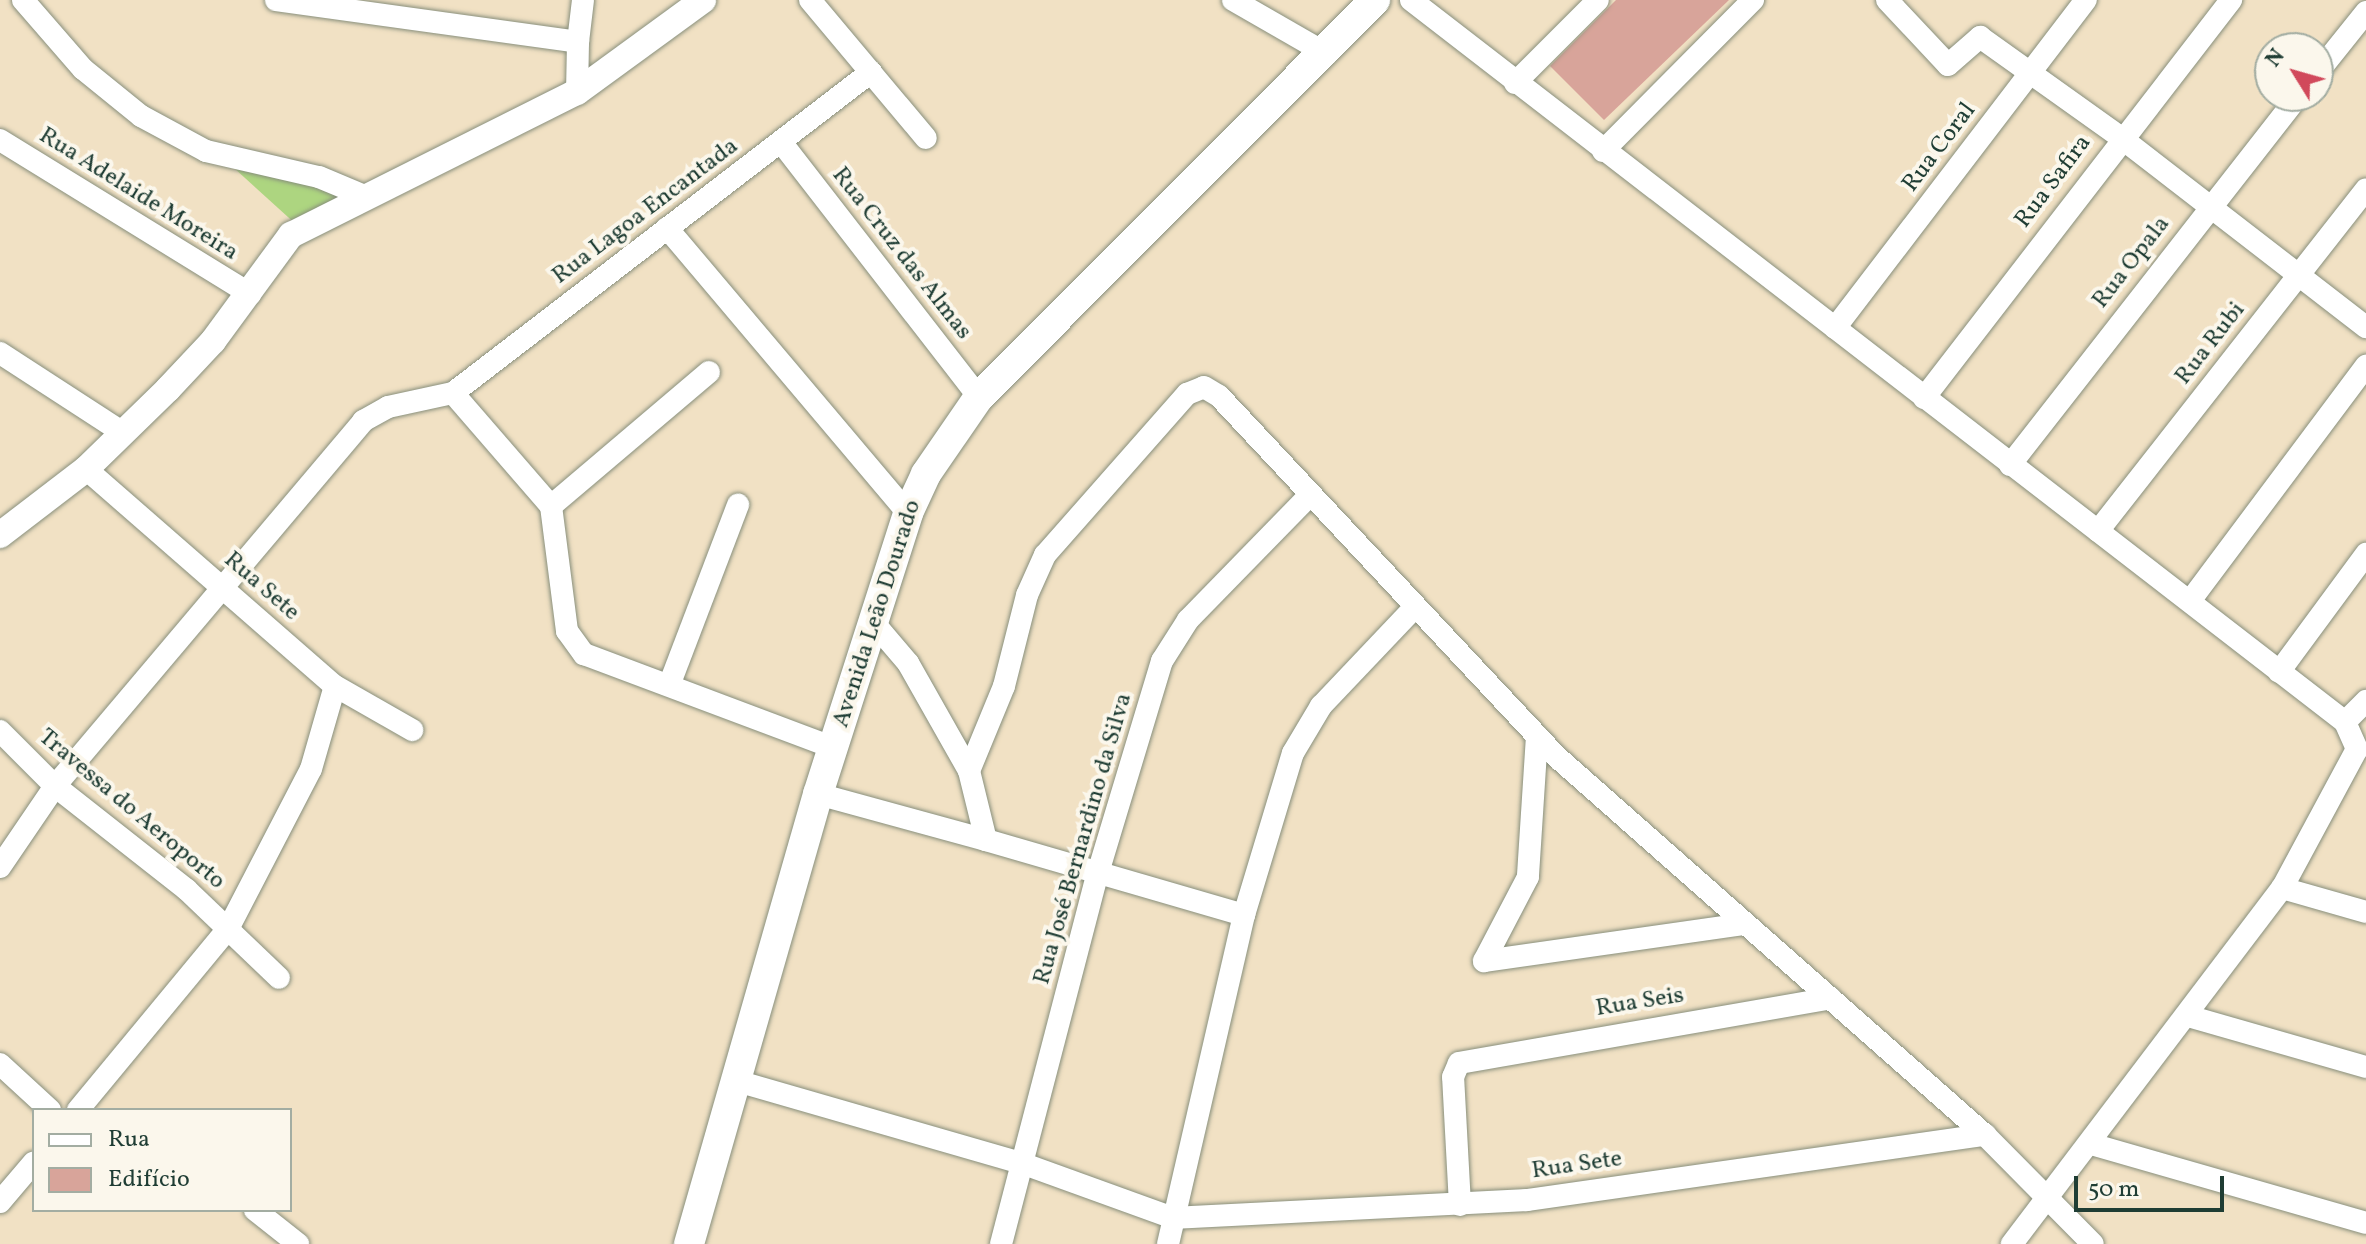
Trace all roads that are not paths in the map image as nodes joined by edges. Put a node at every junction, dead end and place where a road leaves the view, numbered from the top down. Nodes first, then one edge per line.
1 (23, 0) edge
2 (276, 0) edge
3 (583, 0) edge
4 (703, 0) edge
5 (810, 0) edge
6 (1233, 0) edge
7 (1375, 0) edge
8 (1411, 0) edge
9 (1598, 0) edge
10 (1753, 0) edge
11 (1887, 0) edge
12 (2086, 0) edge
13 (2231, 0) edge
14 (2366, 12) edge
15 (578, 42) junction
16 (2334, 52) edge
17 (1327, 54) junction
18 (871, 72) junction
19 (2031, 72) junction
20 (1515, 83) junction
21 (577, 92) junction
22 (2285, 112) edge
23 (2120, 137) junction
24 (926, 138) dead end
25 (0, 140) edge
26 (781, 142) junction
27 (1603, 151) junction
28 (2366, 189) edge
29 (362, 195) junction
30 (2210, 205) junction
31 (667, 228) junction
32 (2299, 275) junction
33 (250, 294) junction
34 (2366, 327) edge
35 (1835, 328) junction
36 (0, 353) edge
37 (2366, 366) edge
38 (709, 372) dead end
39 (453, 393) junction
40 (979, 397) junction
41 (1924, 398) junction
42 (123, 433) junction
43 (2010, 465) junction
44 (86, 469) junction
45 (1308, 497) junction
46 (738, 505) dead end
47 (551, 506) junction
48 (908, 513) junction
49 (2098, 531) junction
50 (0, 535) edge
51 (2366, 554) edge
52 (224, 589) junction
53 (2190, 601) junction
54 (1414, 608) junction
55 (873, 622) junction
56 (2279, 672) junction
57 (670, 683) junction
58 (335, 686) junction
59 (2366, 701) edge
60 (2345, 722) junction
61 (412, 730) dead end
62 (0, 731) edge
63 (1537, 736) junction
64 (2363, 747) edge
65 (834, 748) junction
66 (969, 771) junction
67 (55, 786) junction
68 (818, 794) junction
69 (986, 840) junction
70 (0, 867) edge
71 (1097, 876) junction
72 (2282, 888) junction
73 (2366, 912) edge
74 (1244, 915) junction
75 (1744, 924) junction
76 (228, 929) junction
77 (279, 978) dead end
78 (1830, 998) junction
79 (2188, 1016) junction
80 (0, 1064) edge
81 (2366, 1067) edge
82 (737, 1081) junction
83 (48, 1108) edge
84 (80, 1108) edge
85 (1985, 1135) junction
86 (2091, 1144) junction
87 (32, 1164) edge
88 (1024, 1164) junction
89 (2046, 1194) junction
90 (0, 1202) edge
91 (1460, 1205) junction
92 (258, 1212) edge
93 (1173, 1218) junction
94 (2366, 1223) edge
95 (2094, 1243) edge
96 (298, 1244) edge
97 (689, 1244) edge
98 (1001, 1244) edge
99 (1168, 1244) edge
100 (2012, 1244) edge

1 - 29 street
2 - 15 street
3 - 15 street
4 - 21 street
5 - 18 street
6 - 17 street
7 - 17 main road, Avenida Leão Dourado
8 - 20 street
9 - 20 street
10 - 27 street
11 - 19 street
12 - 19 street, Rua Coral
13 - 23 street, Rua Safira
14 - 16 street
15 - 21 street
17 - 40 main road, Avenida Leão Dourado
18 - 24 street
18 - 26 street, Rua Lagoa Encantada
19 - 23 street
19 - 35 street, Rua Coral
20 - 27 street
21 - 29 street
22 - 30 street, Rua Opala
23 - 30 street
23 - 41 street, Rua Safira
25 - 33 street, Rua Adelaide Moreira
26 - 31 street, Rua Lagoa Encantada
26 - 40 street, Rua Cruz das Almas
27 - 35 street
28 - 32 street, Rua Rubi
29 - 33 street
30 - 32 street
30 - 43 street, Rua Opala
31 - 39 street, Rua Lagoa Encantada
31 - 48 street
32 - 34 street
32 - 49 street, Rua Rubi
33 - 42 street
35 - 41 street
36 - 42 street
37 - 53 street
38 - 47 street
39 - 47 street
39 - 52 street
40 - 48 main road, Avenida Leão Dourado
41 - 43 street
42 - 44 street
43 - 49 street
44 - 50 street
44 - 52 street, Rua Sete
45 - 54 street
45 - 66 street
45 - 71 street, Rua José Bernardino da Silva
46 - 57 street
47 - 57 street
48 - 55 main road, Avenida Leão Dourado
49 - 53 street
51 - 56 street
52 - 58 street, Rua Sete
52 - 67 street
53 - 56 street
54 - 63 street
54 - 74 street
55 - 65 main road, Avenida Leão Dourado
55 - 66 street
56 - 60 street
57 - 65 street
58 - 61 street, Rua Sete
58 - 76 street
59 - 60 street
60 - 64 street
62 - 67 street, Travessa do Aeroporto
63 - 75 street
63 - 75 street
64 - 72 street
65 - 68 main road, Avenida Leão Dourado
66 - 69 street
67 - 70 street
67 - 76 street, Travessa do Aeroporto
68 - 69 street
68 - 82 main road, Avenida Leão Dourado
69 - 71 street
71 - 74 street
71 - 88 street, Rua José Bernardino da Silva
72 - 73 street
72 - 79 street
74 - 93 street
75 - 78 street
76 - 77 street, Travessa do Aeroporto
76 - 84 street
78 - 85 street
78 - 91 street, Rua Seis
79 - 81 street
79 - 86 street
80 - 83 street
82 - 88 street
82 - 97 main road, Avenida Leão Dourado
85 - 89 street
85 - 91 street, Rua Sete
86 - 89 street
86 - 94 street
87 - 90 street
88 - 93 street
88 - 98 street, Rua José Bernardino da Silva
89 - 95 street
89 - 100 street
91 - 93 street, Rua Sete
92 - 96 street
93 - 99 street

